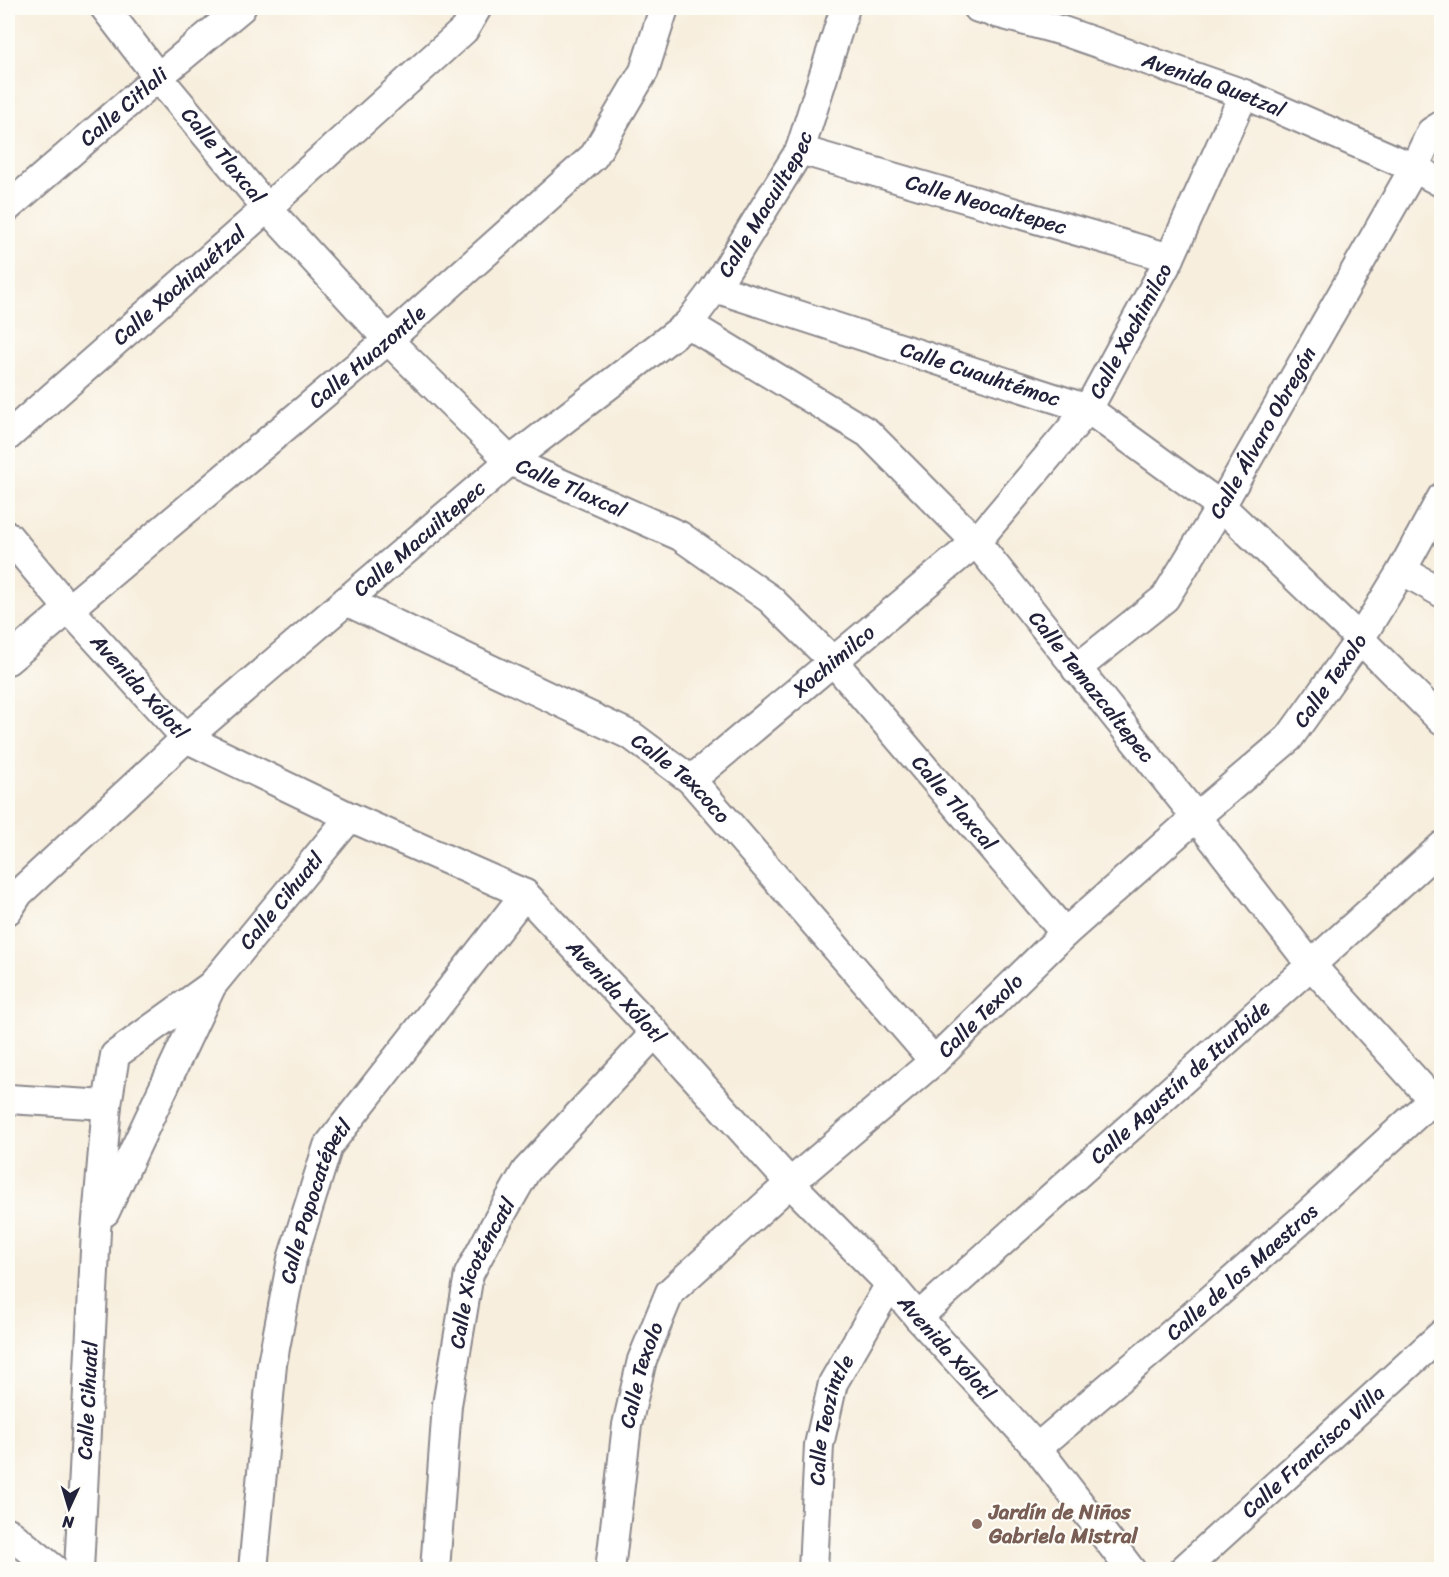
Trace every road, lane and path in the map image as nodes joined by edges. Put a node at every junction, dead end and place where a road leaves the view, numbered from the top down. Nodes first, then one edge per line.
1 (105, 8) edge
2 (241, 8) edge
3 (477, 8) edge
4 (664, 8) edge
5 (845, 8) edge
6 (978, 8) edge
7 (158, 77) junction
8 (1244, 94) junction
9 (1442, 124) edge
10 (800, 150) junction
11 (1413, 168) junction
12 (1442, 183) edge
13 (8, 207) edge
14 (267, 208) junction
15 (1170, 258) junction
16 (715, 288) junction
17 (687, 324) junction
18 (388, 340) junction
19 (1088, 409) junction
20 (8, 436) edge
21 (510, 461) junction
22 (1442, 497) edge
23 (1221, 506) junction
24 (8, 536) edge
25 (976, 542) junction
26 (1402, 570) junction
27 (1442, 593) edge
28 (346, 601) junction
29 (69, 609) junction
30 (1360, 639) junction
31 (8, 660) edge
32 (833, 661) junction
33 (1076, 669) junction
34 (1442, 721) edge
35 (186, 738) junction
36 (691, 780) junction
37 (350, 817) junction
38 (1196, 817) junction
39 (1442, 846) edge
40 (525, 894) junction
41 (8, 910) edge
42 (1065, 933) junction
43 (1311, 965) junction
44 (212, 986) junction
45 (655, 1033) junction
46 (934, 1061) junction
47 (8, 1100) edge
48 (1438, 1100) edge
49 (107, 1105) junction
50 (790, 1183) junction
51 (96, 1231) junction
52 (890, 1284) junction
53 (918, 1317) junction
54 (1442, 1334) edge
55 (1037, 1449) junction
56 (8, 1532) edge
57 (55, 1569) edge
58 (79, 1569) edge
59 (253, 1569) edge
60 (435, 1569) edge
61 (610, 1569) edge
62 (813, 1569) edge
63 (1131, 1569) edge
64 (1183, 1569) edge

1 - 7 street, Calle Tlaxcal
2 - 7 street, Calle Citlali
3 - 14 street, Calle Xochiquétzal
4 - 18 street, Calle Huazontle
5 - 10 street, Calle Macuiltepec
6 - 8 street, Avenida Quetzal
7 - 13 street, Calle Citlali
7 - 14 street, Calle Tlaxcal
8 - 11 street, Avenida Quetzal
8 - 15 street, Calle Xochimilco
9 - 11 street, Calle Álvaro Obregón
10 - 15 street, Calle Neocaltepec
10 - 16 street, Calle Macuiltepec
11 - 12 street, Avenida Quetzal
11 - 23 street, Calle Álvaro Obregón
14 - 18 street, Calle Tlaxcal
14 - 20 street, Calle Xochiquétzal
15 - 19 street, Calle Xochimilco
16 - 17 street, Calle Macuiltepec
16 - 19 street, Calle Cuauhtémoc
17 - 21 street, Calle Macuiltepec
17 - 25 street, Calle Temazcaltepec
18 - 21 street, Calle Tlaxcal
18 - 29 street, Calle Huazontle
19 - 23 street, Calle Cuauhtémoc
19 - 25 street, Calle Xochimilco
21 - 28 street, Calle Macuiltepec
21 - 32 street, Calle Tlaxcal
22 - 26 street, Calle Texolo
23 - 30 street, Calle Cuauhtémoc
23 - 33 street, Calle Álvaro Obregón
24 - 29 street, Avenida Xólotl
25 - 32 street, Xochimilco
25 - 33 street, Calle Temazcaltepec
26 - 27 street
26 - 30 street, Calle Texolo
28 - 35 street, Calle Macuiltepec
28 - 36 street, Calle Texcoco
29 - 31 street, Calle Huazontle
29 - 35 street, Avenida Xólotl
30 - 34 street, Calle Cuauhtémoc
30 - 38 street, Calle Texolo
32 - 36 street, Xochimilco
32 - 42 street, Calle Tlaxcal
33 - 38 street, Calle Temazcaltepec
35 - 37 street, Avenida Xólotl
35 - 41 street, Calle Macuiltepec
36 - 46 street, Calle Texcoco
37 - 40 street, Avenida Xólotl
37 - 44 street, Calle Cihuatl
38 - 42 street, Calle Texolo
38 - 43 street, Calle Temazcaltepec
39 - 43 street, Calle Agustín de Iturbide
40 - 45 street, Avenida Xólotl
40 - 59 street, Calle Popocatépetl
42 - 46 street, Calle Texolo
43 - 48 street, Calle Temazcaltepec
43 - 53 street, Calle Agustín de Iturbide
44 - 49 street, Calle Cihuatl
44 - 51 street, Calle Cihuatl
45 - 50 street, Avenida Xólotl
45 - 60 street, Calle Xicoténcatl
46 - 50 street, Calle Texolo
47 - 49 street
48 - 55 street, Calle de los Maestros
49 - 51 street, Calle Cihuatl
50 - 52 street, Avenida Xólotl
50 - 61 street, Calle Texolo
51 - 58 street, Calle Cihuatl
52 - 53 street, Avenida Xólotl
52 - 62 street, Calle Teozintle
53 - 55 street, Avenida Xólotl
54 - 64 street, Calle Francisco Villa
55 - 63 street, Avenida Xólotl
56 - 57 street

